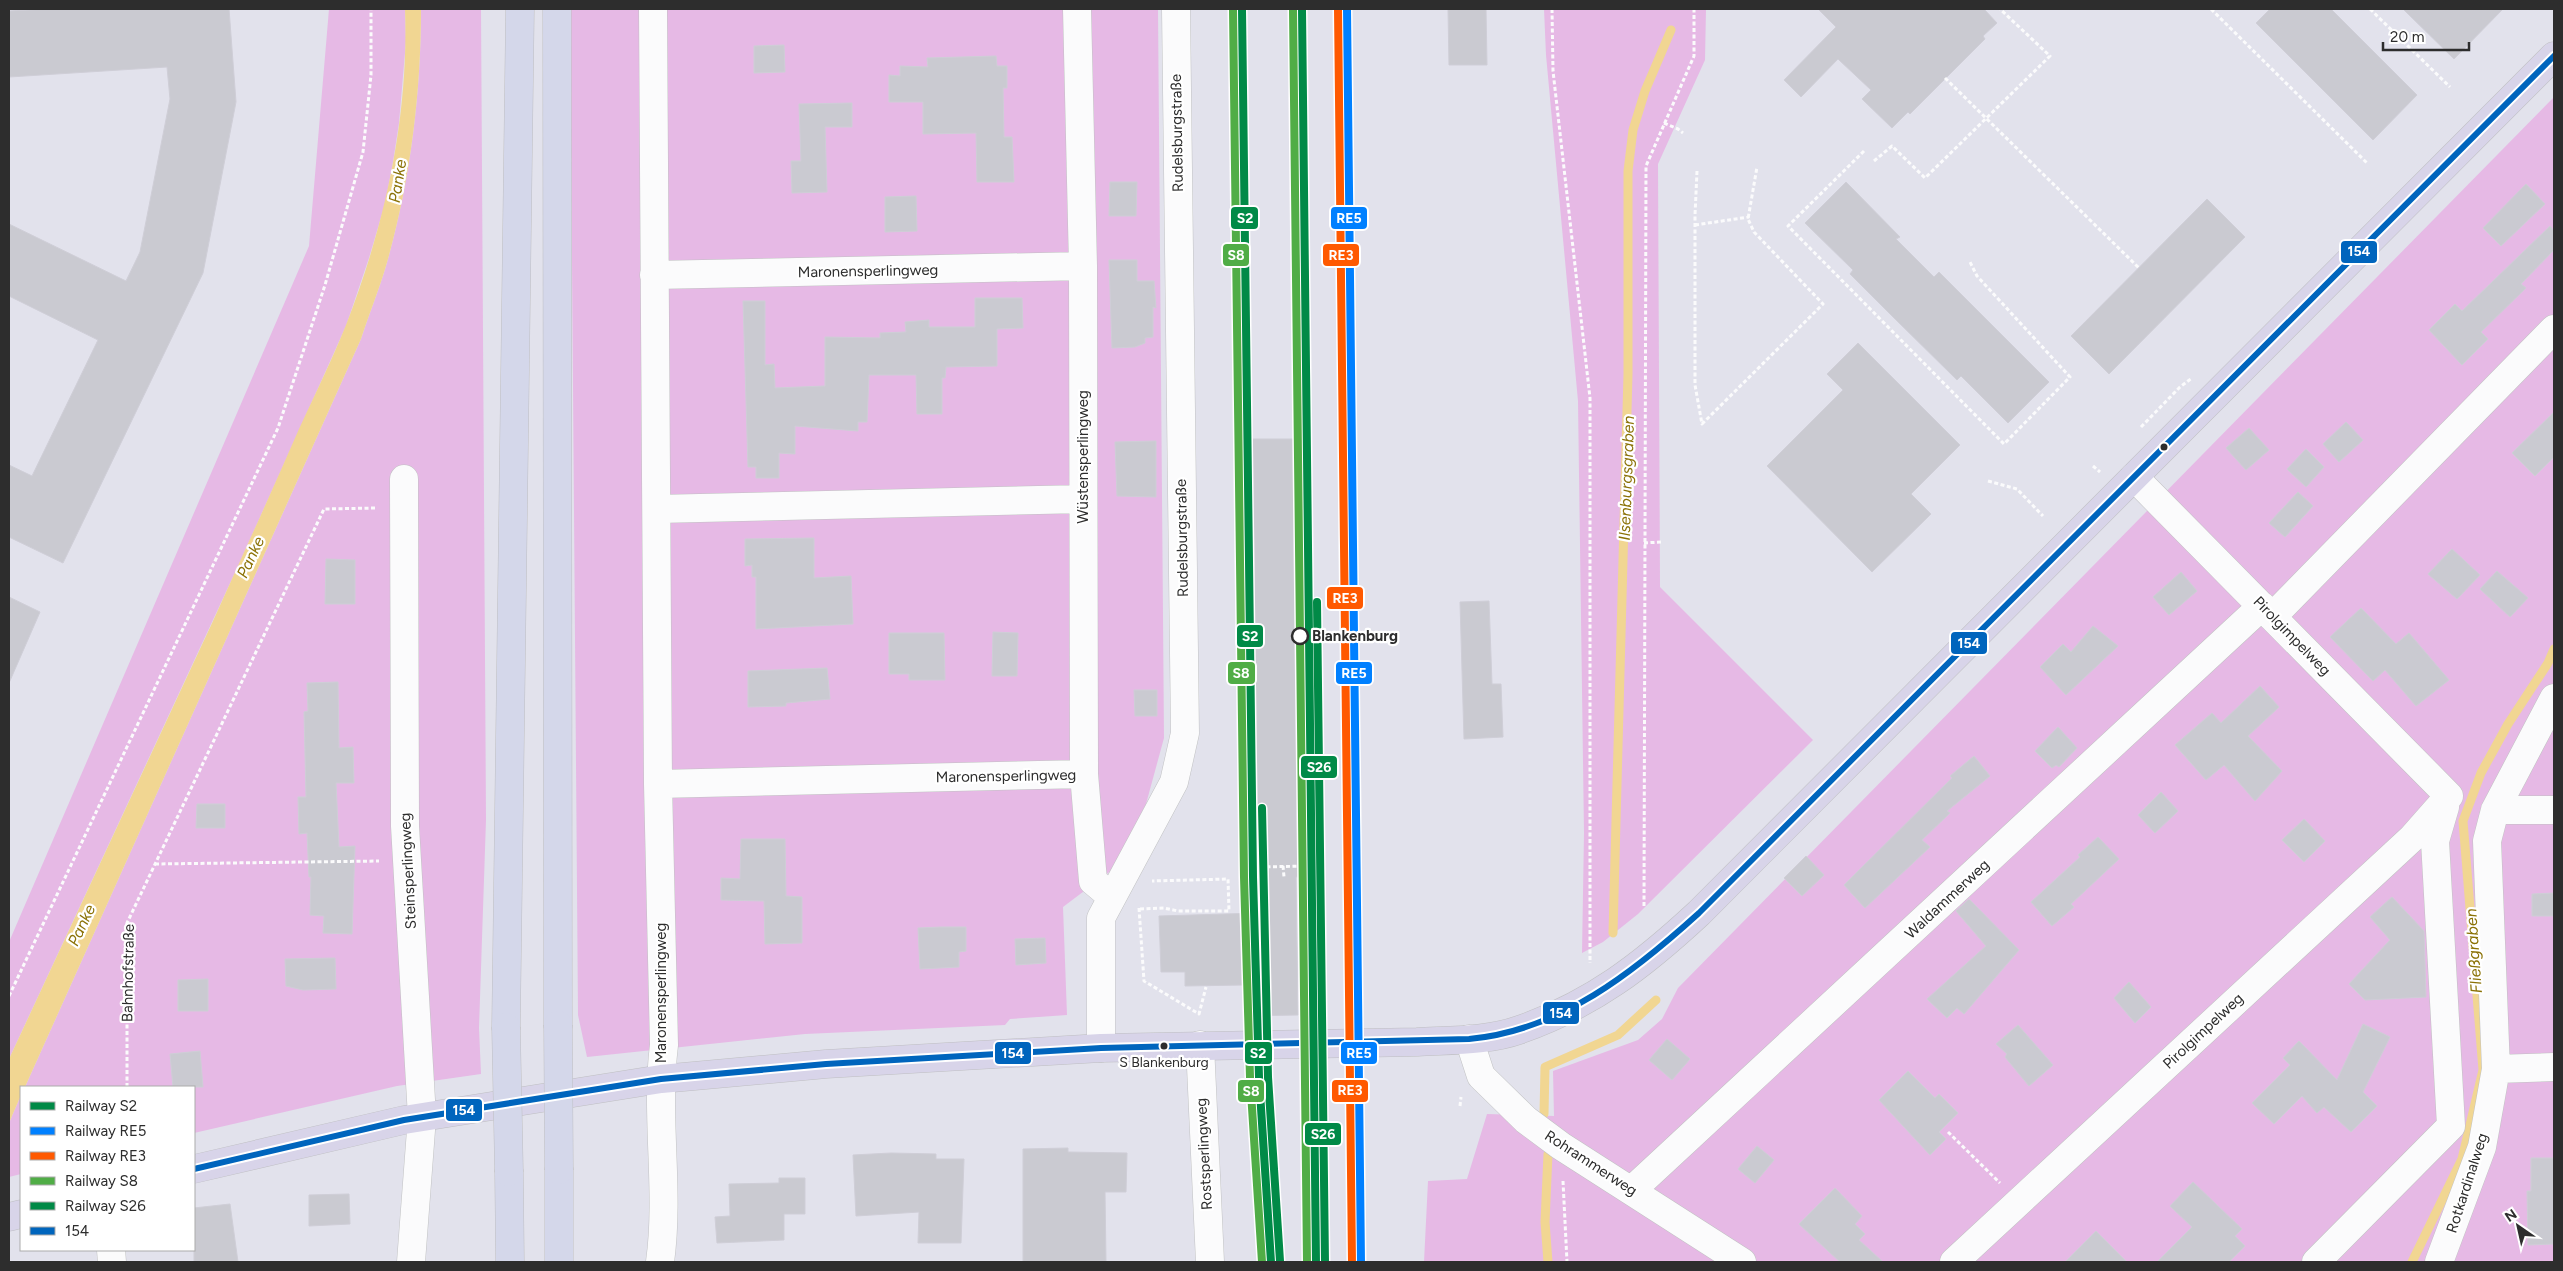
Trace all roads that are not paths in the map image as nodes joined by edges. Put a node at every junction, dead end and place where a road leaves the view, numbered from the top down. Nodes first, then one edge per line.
1 (520, 9) edge
2 (556, 9) edge
3 (653, 9) edge
4 (1077, 9) edge
5 (1176, 9) edge
6 (2554, 56) edge
7 (1082, 266) junction
8 (654, 275) junction
9 (2554, 329) edge
10 (2134, 477) junction
11 (404, 478) dead end
12 (1083, 499) junction
13 (657, 509) junction
14 (2267, 612) junction
15 (2554, 698) edge
16 (1084, 774) junction
17 (658, 784) junction
18 (2449, 796) junction
19 (2495, 810) junction
20 (2554, 810) edge
21 (1112, 897) junction
22 (1469, 1039) junction
23 (1200, 1045) junction
24 (1101, 1048) junction
25 (2554, 1067) edge
26 (2496, 1069) junction
27 (662, 1079) junction
28 (422, 1117) junction
29 (195, 1169) edge
30 (1632, 1190) junction
31 (411, 1262) edge
32 (510, 1262) edge
33 (559, 1262) edge
34 (660, 1262) edge
35 (1210, 1262) edge
36 (1742, 1262) edge
37 (1954, 1262) edge
38 (2316, 1262) edge
39 (2439, 1262) edge

1 - 32 highway, bridge
2 - 33 highway, bridge
3 - 8 street, Maronensperlingweg
4 - 7 street, Wüstensperlingweg
5 - 21 street, Rudelsburgstraße
6 - 10 main road
7 - 8 street, Maronensperlingweg
7 - 12 street, Wüstensperlingweg
8 - 13 street, Maronensperlingweg
9 - 14 street, Waldammerweg
10 - 14 street, Pirolgimpelweg
10 - 22 main road
11 - 28 street, Steinsperlingweg
12 - 13 street
12 - 16 street, Wüstensperlingweg
13 - 17 street, Maronensperlingweg
14 - 18 street, Pirolgimpelweg
14 - 30 street, Waldammerweg
15 - 19 street, Rotkardinalweg
16 - 17 street, Maronensperlingweg
16 - 21 street, Wüstensperlingweg
17 - 27 street, Maronensperlingweg
18 - 37 street, Pirolgimpelweg
18 - 38 street
19 - 20 street
19 - 26 street, Rotkardinalweg
21 - 24 street, Rudelsburgstraße
22 - 23 main road
22 - 30 street, Rohrammerweg
23 - 24 main road
23 - 35 street, Rostsperlingweg
24 - 27 main road
25 - 26 street
26 - 39 street, Rotkardinalweg
27 - 28 main road
27 - 34 street, Maronensperlingweg
28 - 29 main road
28 - 31 street, Steinsperlingweg
30 - 36 street, Rohrammerweg

